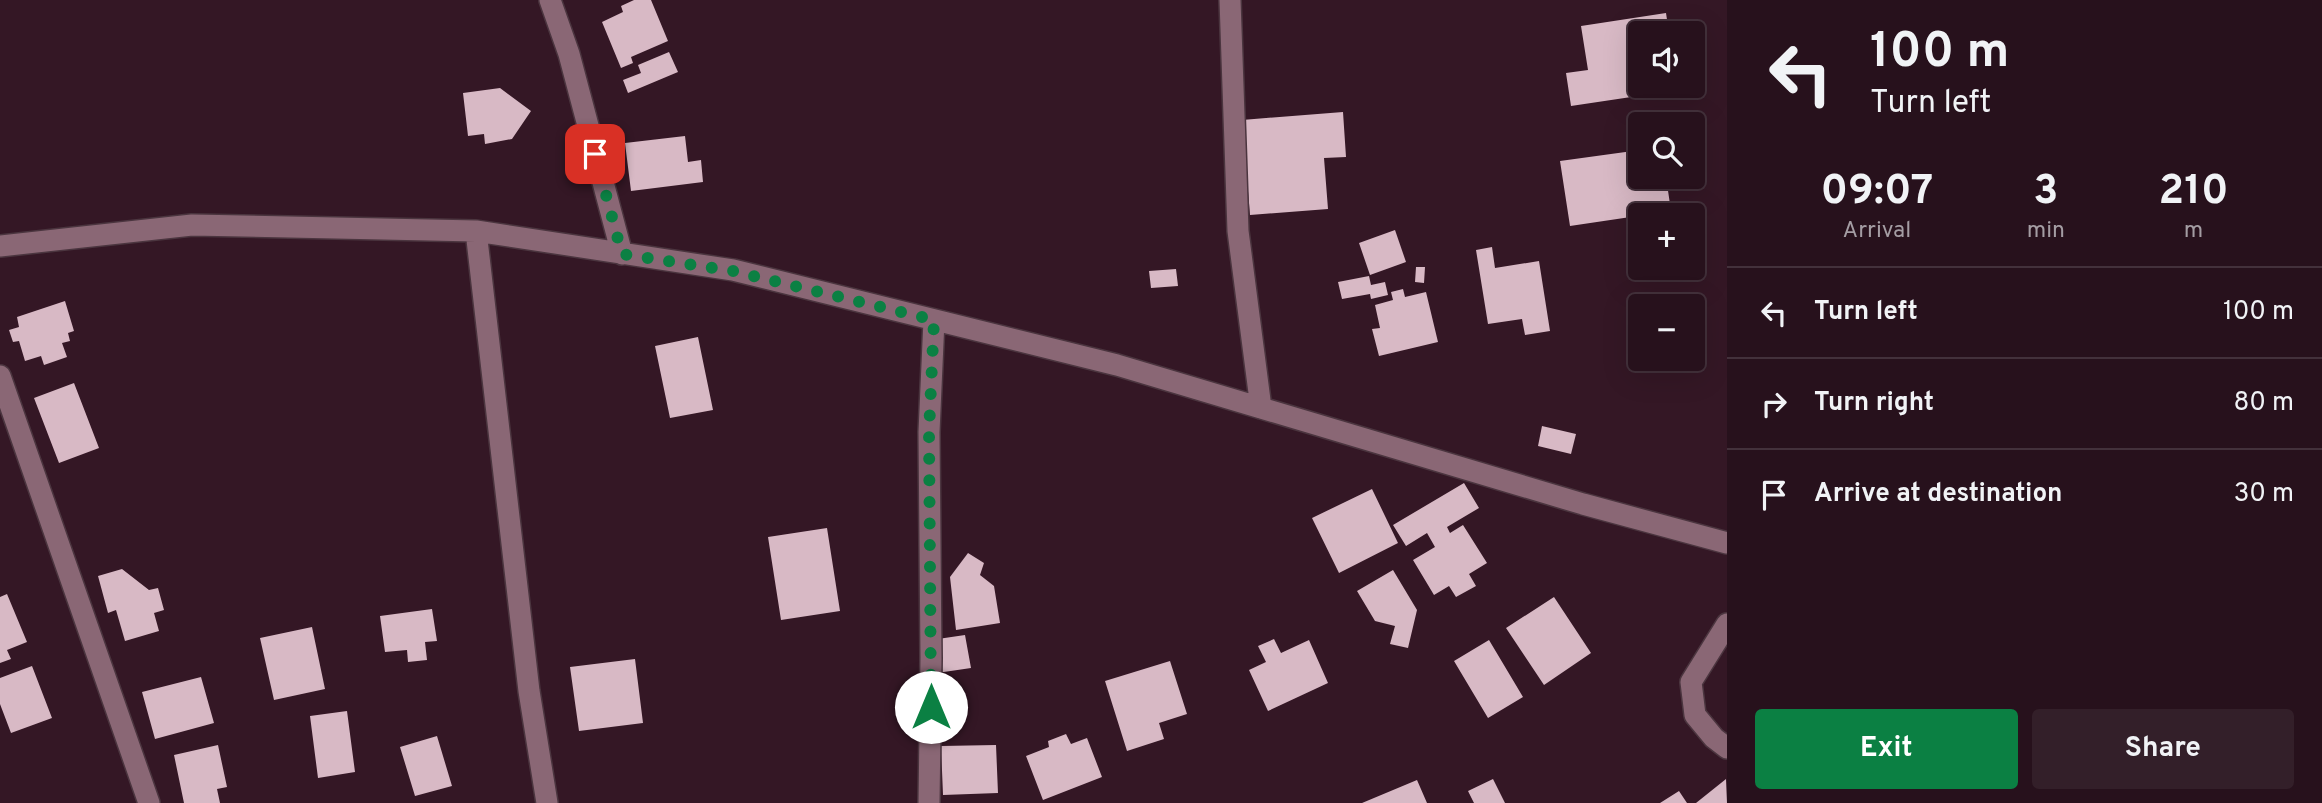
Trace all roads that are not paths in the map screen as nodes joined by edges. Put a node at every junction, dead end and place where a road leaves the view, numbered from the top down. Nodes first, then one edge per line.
1 (550, 0) edge
2 (1230, 0) edge
3 (476, 231) junction
4 (0, 246) edge
5 (622, 254) junction
6 (934, 320) junction
7 (0, 376) edge
8 (1261, 408) junction
9 (1727, 543) edge
10 (1727, 624) edge
11 (1727, 748) edge
12 (149, 803) edge
13 (547, 803) edge
14 (929, 803) edge

1 - 5 street
2 - 8 street
3 - 4 street
3 - 5 street
3 - 13 street
5 - 6 street
6 - 8 street
6 - 14 street
7 - 12 street
8 - 9 street
10 - 11 street

